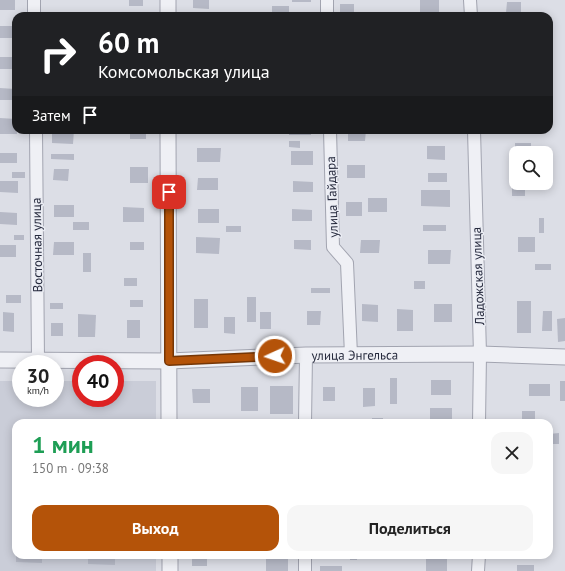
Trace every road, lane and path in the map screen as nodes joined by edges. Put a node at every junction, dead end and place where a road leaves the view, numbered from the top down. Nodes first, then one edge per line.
1 (34, 0) edge
2 (168, 0) edge
3 (327, 0) edge
4 (470, 0) edge
5 (34, 12) edge
6 (168, 12) edge
7 (327, 12) edge
8 (471, 12) edge
9 (36, 134) edge
10 (168, 134) edge
11 (330, 134) edge
12 (474, 134) edge
13 (306, 354) junction
14 (351, 354) junction
15 (480, 354) junction
16 (38, 355) edge
17 (565, 357) edge
18 (0, 360) edge
19 (12, 360) edge
20 (64, 360) edge
21 (169, 361) junction
22 (169, 419) edge
23 (305, 419) edge
24 (480, 419) edge
25 (170, 559) edge
26 (305, 559) edge
27 (478, 559) edge
28 (170, 571) edge
29 (305, 571) edge
30 (478, 571) edge

1 - 5 street
2 - 6 street
3 - 7 street
4 - 8 street
9 - 16 street, Восточная улица
10 - 21 street
11 - 14 street, улица Гайдара
12 - 15 street, Ладожская улица
13 - 14 street, улица Энгельса
13 - 21 street, улица Энгельса
13 - 23 street
14 - 15 street, улица Энгельса
15 - 17 street, улица Энгельса
15 - 24 street, Ладожская улица
18 - 19 street, улица Энгельса
20 - 21 street, улица Энгельса
21 - 22 street
25 - 28 street
26 - 29 street
27 - 30 street

